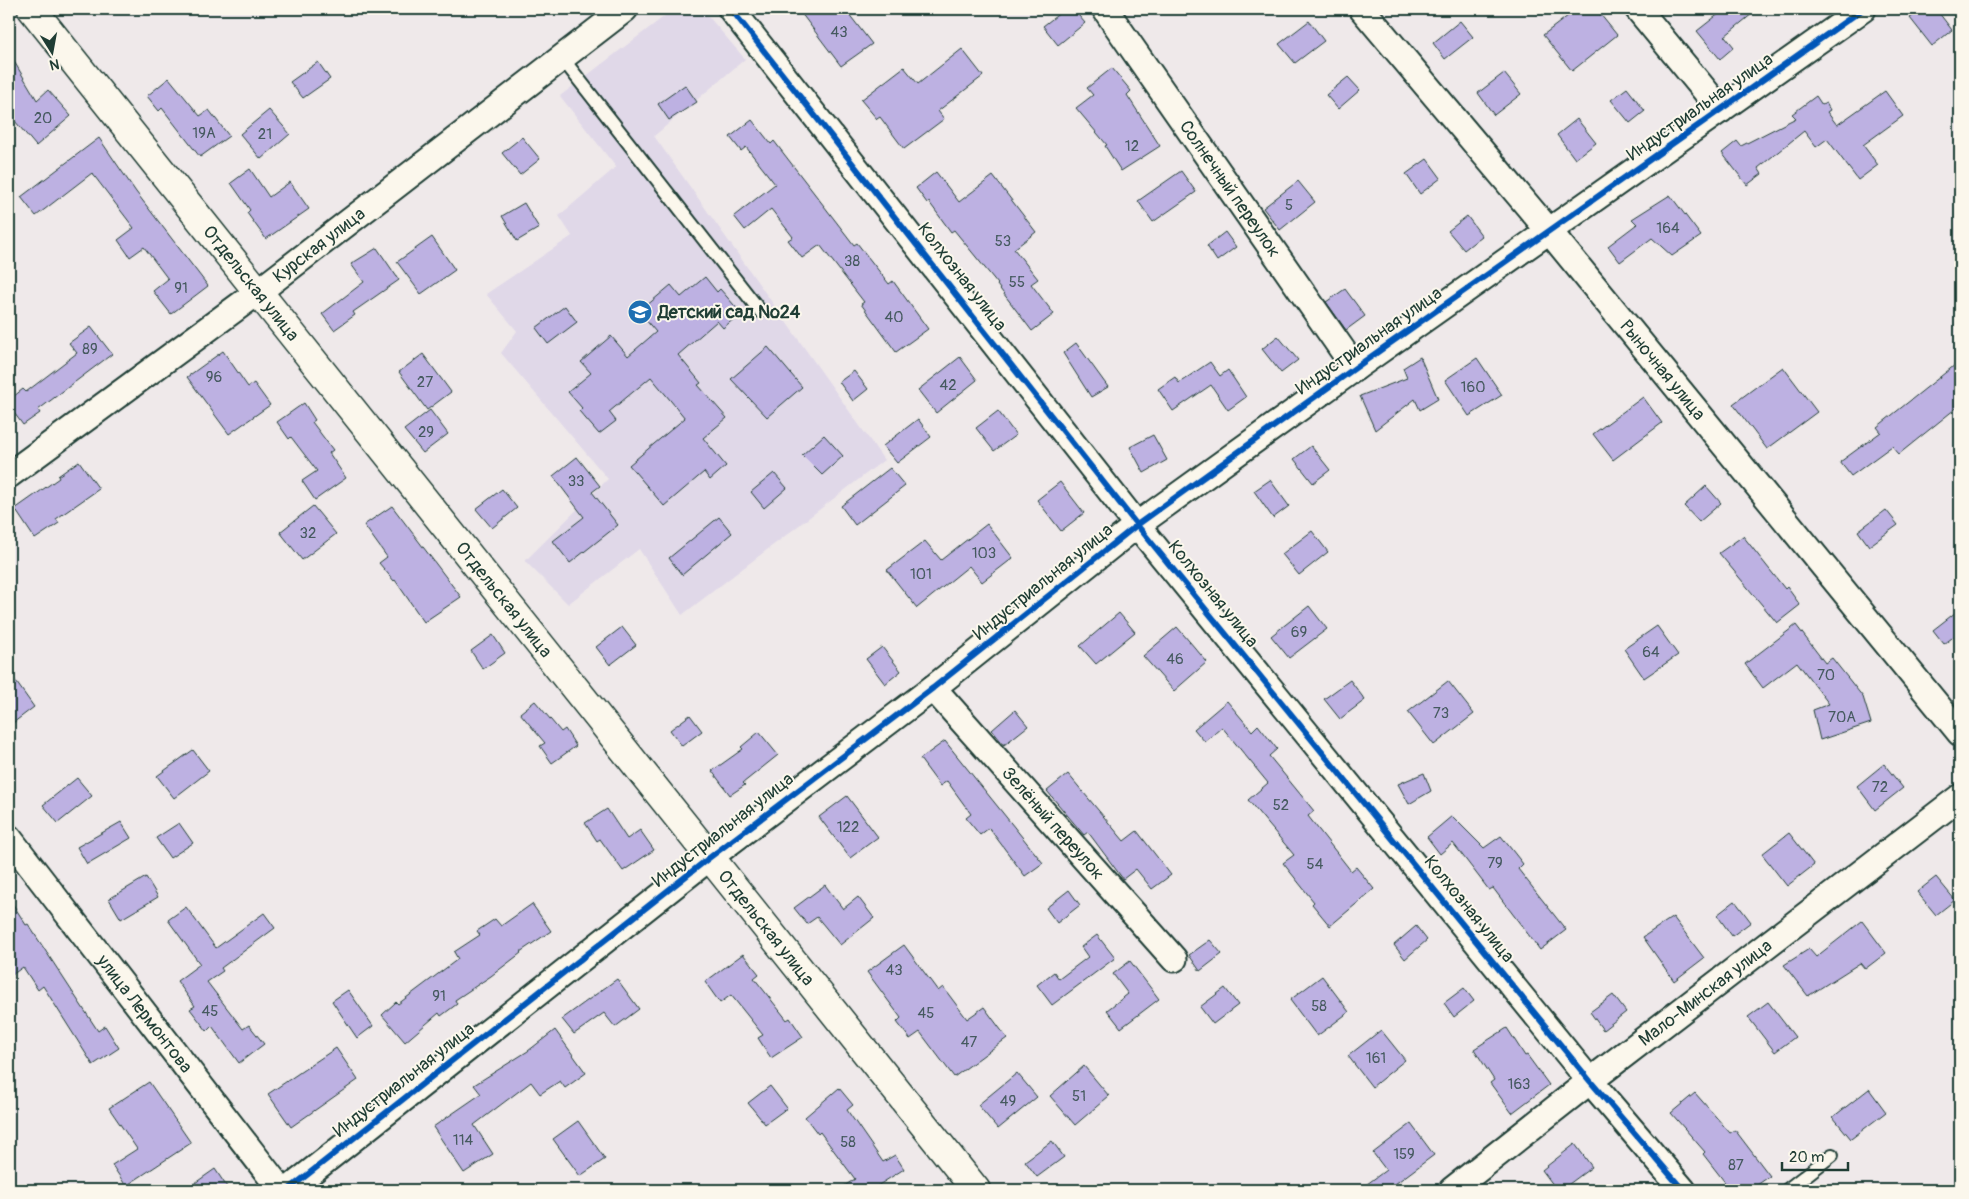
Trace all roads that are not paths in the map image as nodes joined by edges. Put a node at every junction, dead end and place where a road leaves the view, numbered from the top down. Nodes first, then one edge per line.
1 (32, 9) edge
2 (625, 9) edge
3 (731, 9) edge
4 (1105, 9) edge
5 (1362, 9) edge
6 (1638, 9) edge
7 (1863, 9) edge
8 (562, 58) junction
9 (1721, 110) junction
10 (1549, 231) junction
11 (258, 292) junction
12 (760, 311) dead end
13 (1355, 368) junction
14 (9, 475) edge
15 (1137, 525) junction
16 (933, 688) junction
17 (1960, 733) edge
18 (1960, 797) edge
19 (9, 838) edge
20 (709, 858) junction
21 (1174, 959) dead end
22 (1590, 1081) junction
23 (1832, 1155) dead end
24 (281, 1190) edge
25 (288, 1190) edge
26 (976, 1190) edge
27 (1452, 1190) edge
28 (1683, 1190) edge
29 (1787, 1190) edge

1 - 11 street, Отдельская улица
2 - 8 street, Курская улица
3 - 15 street, Колхозная улица
4 - 13 street, Солнечный переулок
5 - 10 street, Рыночная улица
6 - 9 street
7 - 9 street, Индустриальная улица
8 - 11 street, Курская улица
8 - 12 lane
9 - 10 street, Индустриальная улица
10 - 13 street, Индустриальная улица
10 - 17 street, Рыночная улица
11 - 14 street, Курская улица
11 - 20 street, Отдельская улица
13 - 15 street, Индустриальная улица
15 - 16 street, Индустриальная улица
15 - 22 street, Колхозная улица
16 - 20 street, Индустриальная улица
16 - 21 street, Зелёный переулок
18 - 22 street, Мало-Минская улица
19 - 24 street, улица Лермонтова
20 - 25 street, Индустриальная улица
20 - 26 street, Отдельская улица
22 - 27 street, Мало-Минская улица
22 - 28 street, Колхозная улица
23 - 29 lane

